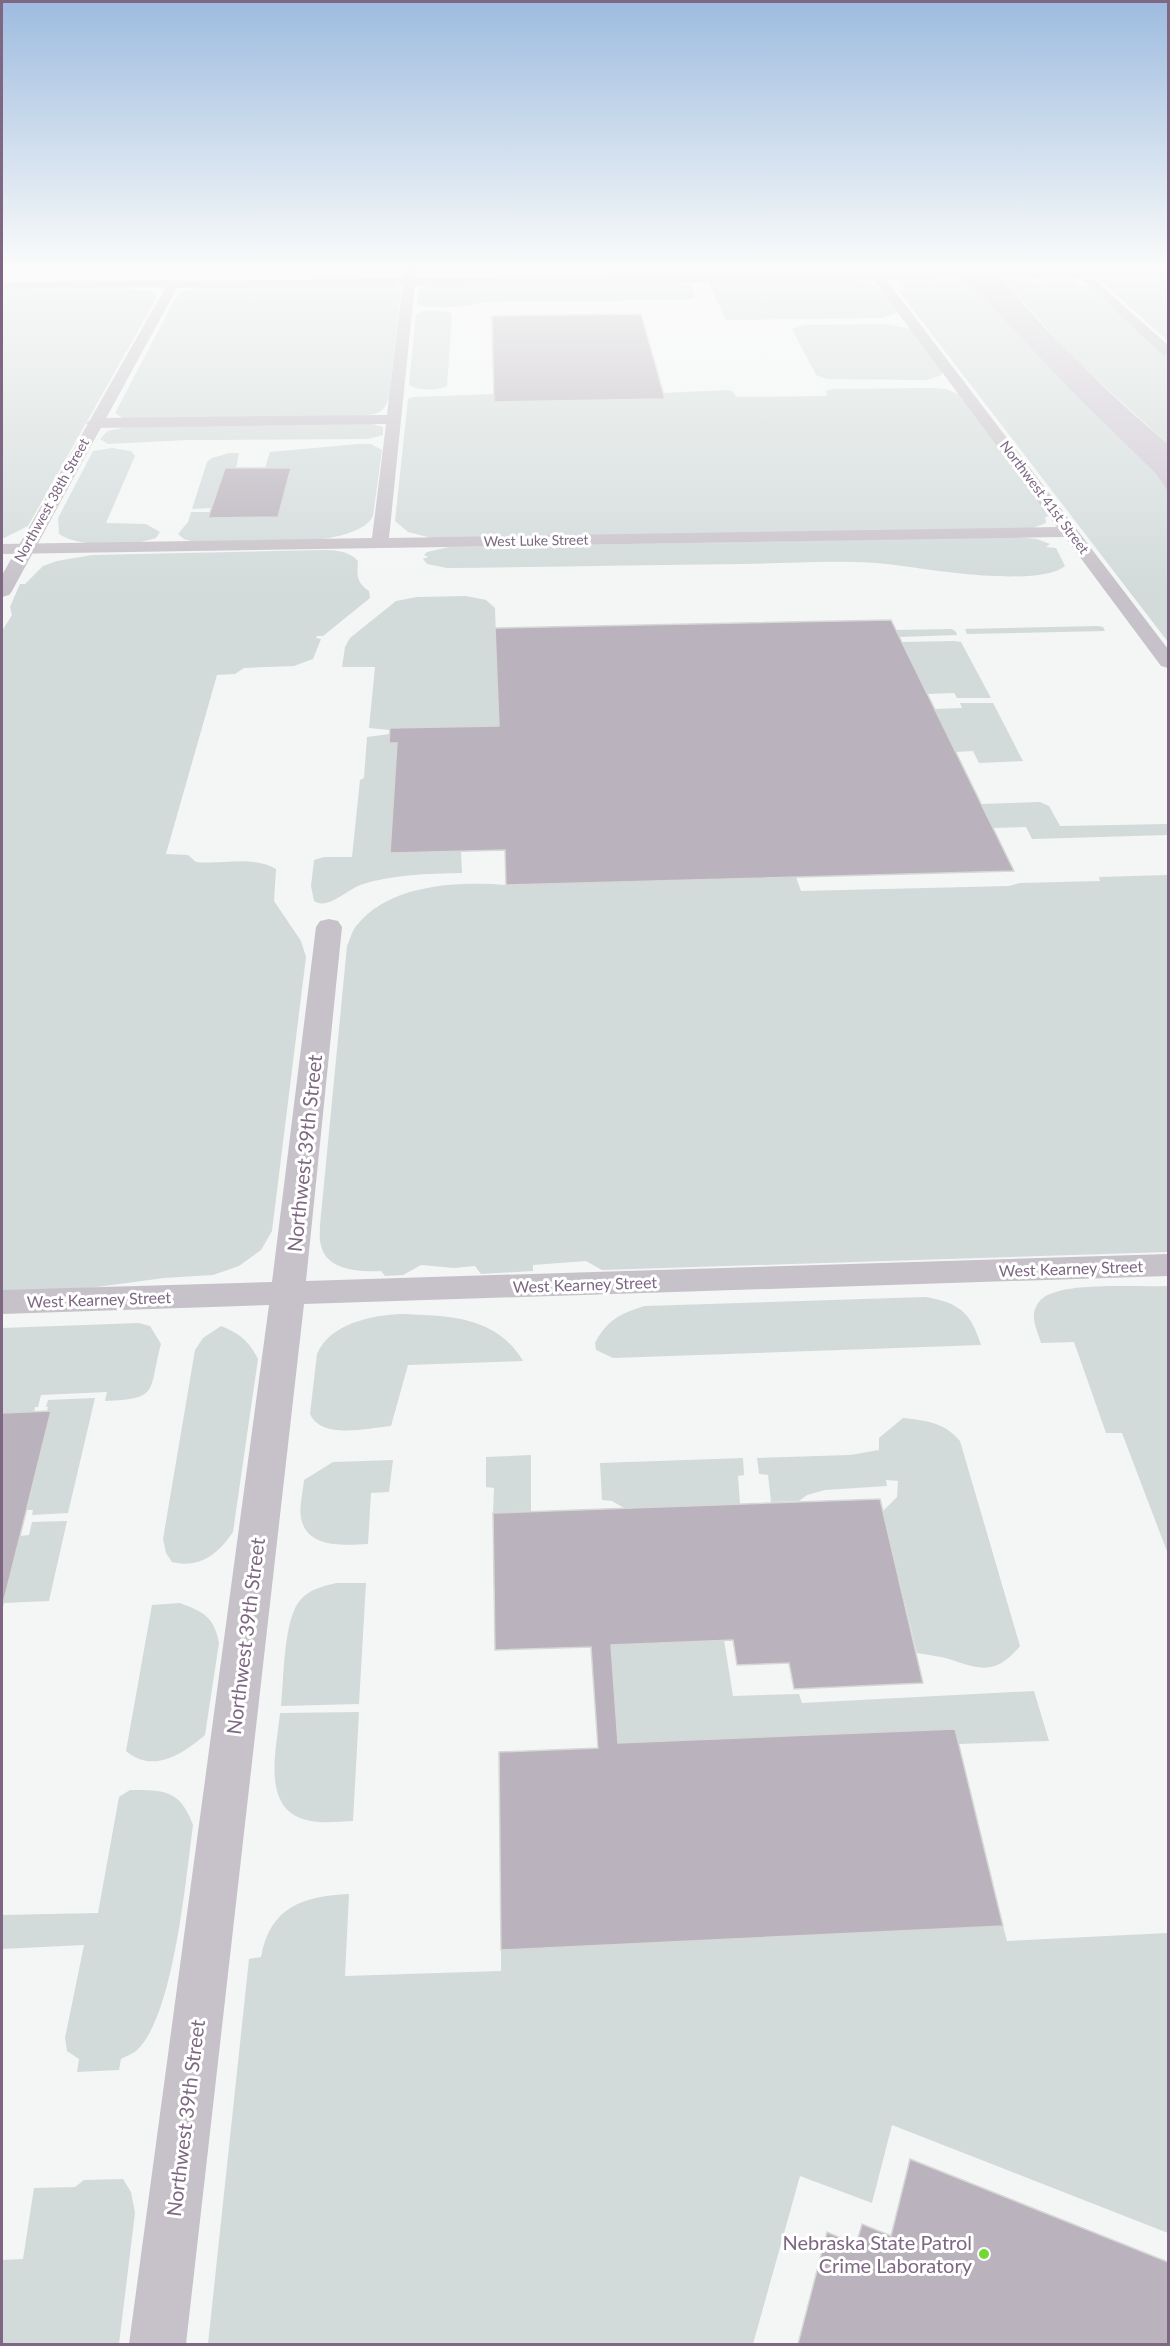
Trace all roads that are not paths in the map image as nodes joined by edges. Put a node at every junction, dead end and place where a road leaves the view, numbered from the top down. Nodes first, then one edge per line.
1 (123, 372) edge
2 (400, 372) edge
3 (950, 372) edge
4 (395, 419) junction
5 (94, 423) junction
6 (1071, 532) junction
7 (380, 543) junction
8 (2, 549) edge
9 (24, 549) junction
10 (2, 591) edge
11 (1168, 662) edge
12 (329, 927) dead end
13 (1168, 1265) edge
14 (288, 1293) junction
15 (2, 1302) edge
16 (157, 2344) edge

1 - 5 street, Northwest 38th Street
2 - 4 street
3 - 6 street, Northwest 41st Street
4 - 5 street
4 - 7 street
5 - 9 street, Northwest 38th Street
6 - 7 street, West Luke Street
6 - 11 street, Northwest 41st Street
7 - 9 street, West Luke Street
8 - 9 street, West Luke Street
9 - 10 street, Northwest 38th Street
12 - 14 street, Northwest 39th Street
13 - 14 street, West Kearney Street
14 - 15 street, West Kearney Street
14 - 16 street, Northwest 39th Street

